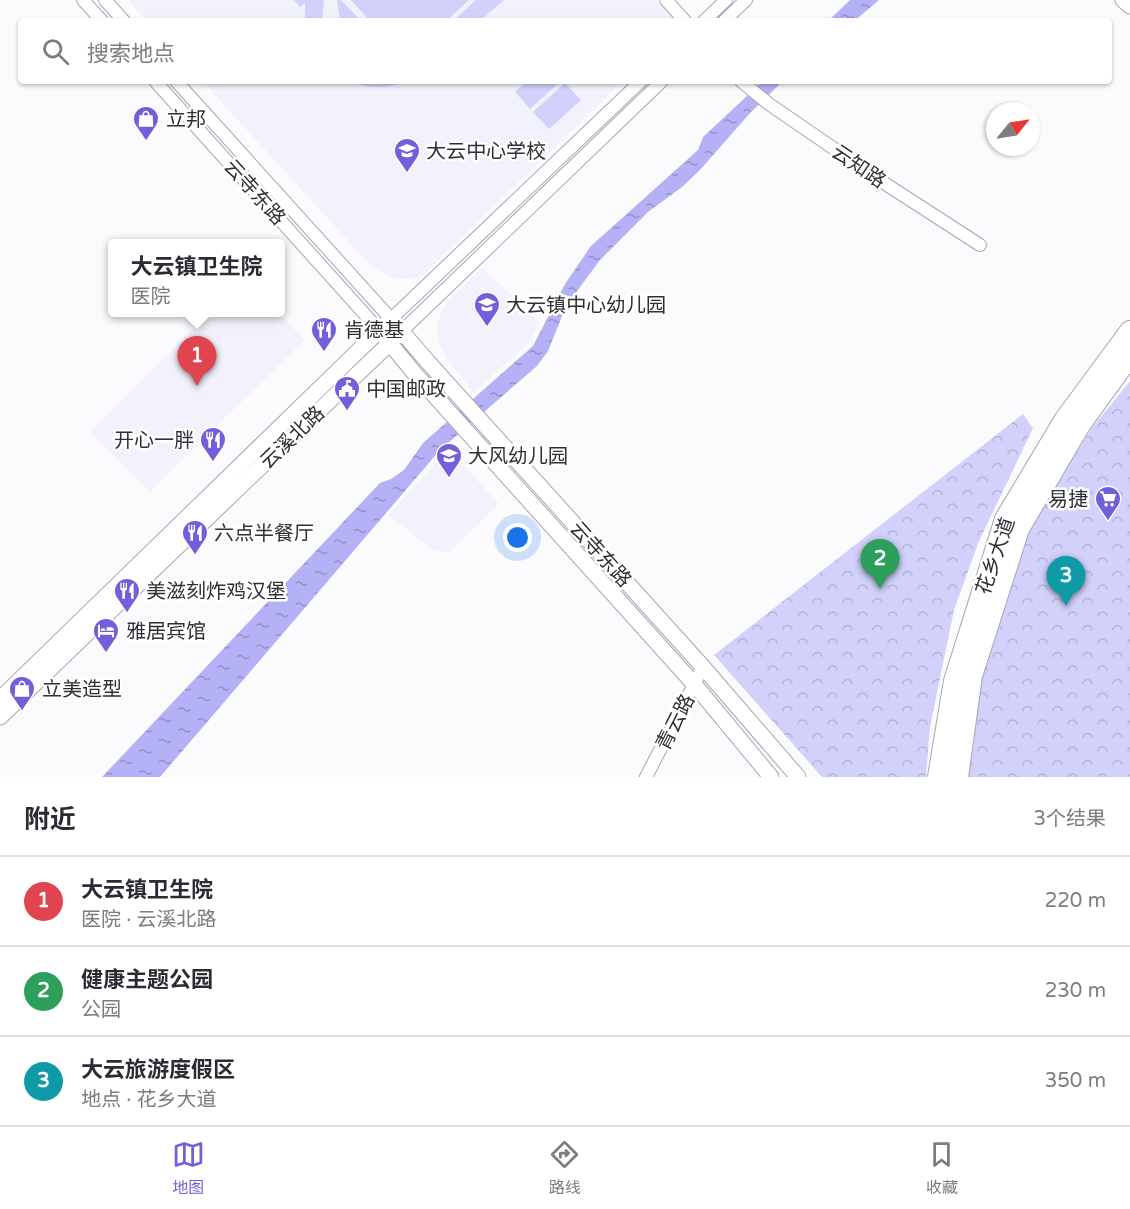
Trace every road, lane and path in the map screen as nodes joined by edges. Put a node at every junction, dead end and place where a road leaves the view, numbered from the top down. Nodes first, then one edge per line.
1 (83, 0) edge
2 (105, 0) edge
3 (666, 0) edge
4 (726, 0) edge
5 (746, 0) edge
6 (1123, 0) edge
7 (1130, 6) edge
8 (99, 18) edge
9 (121, 18) edge
10 (682, 18) edge
11 (707, 18) edge
12 (727, 18) edge
13 (158, 84) edge
14 (179, 84) edge
15 (638, 84) edge
16 (659, 84) edge
17 (744, 84) edge
18 (980, 245) dead end
19 (391, 319) junction
20 (379, 330) junction
21 (1130, 330) edge
22 (402, 331) junction
23 (390, 343) junction
24 (1130, 357) edge
25 (703, 667) junction
26 (694, 684) junction
27 (0, 699) edge
28 (0, 717) edge
29 (646, 777) edge
30 (771, 777) edge
31 (798, 777) edge
32 (938, 777) edge
33 (958, 777) edge

1 - 8 street
2 - 9 street
3 - 10 street
4 - 11 street
5 - 12 street
6 - 7 street
13 - 20 street, 云寺东路
14 - 19 street, 云寺东路
15 - 19 street, 云溪北路
16 - 22 street, 云溪北路
17 - 18 street, 云知路
19 - 20 street, 云溪北路
19 - 22 street, 云寺东路
20 - 23 street, 云寺东路
20 - 27 street, 云溪北路
21 - 32 main road, 花乡大道
22 - 23 street, 云溪北路
22 - 25 street, 云寺东路
23 - 26 street, 云寺东路
23 - 28 street, 云溪北路
24 - 33 main road, 花乡大道
25 - 26 street, 青云路
25 - 31 street, 云寺东路
26 - 29 street, 青云路
26 - 30 street, 云寺东路

